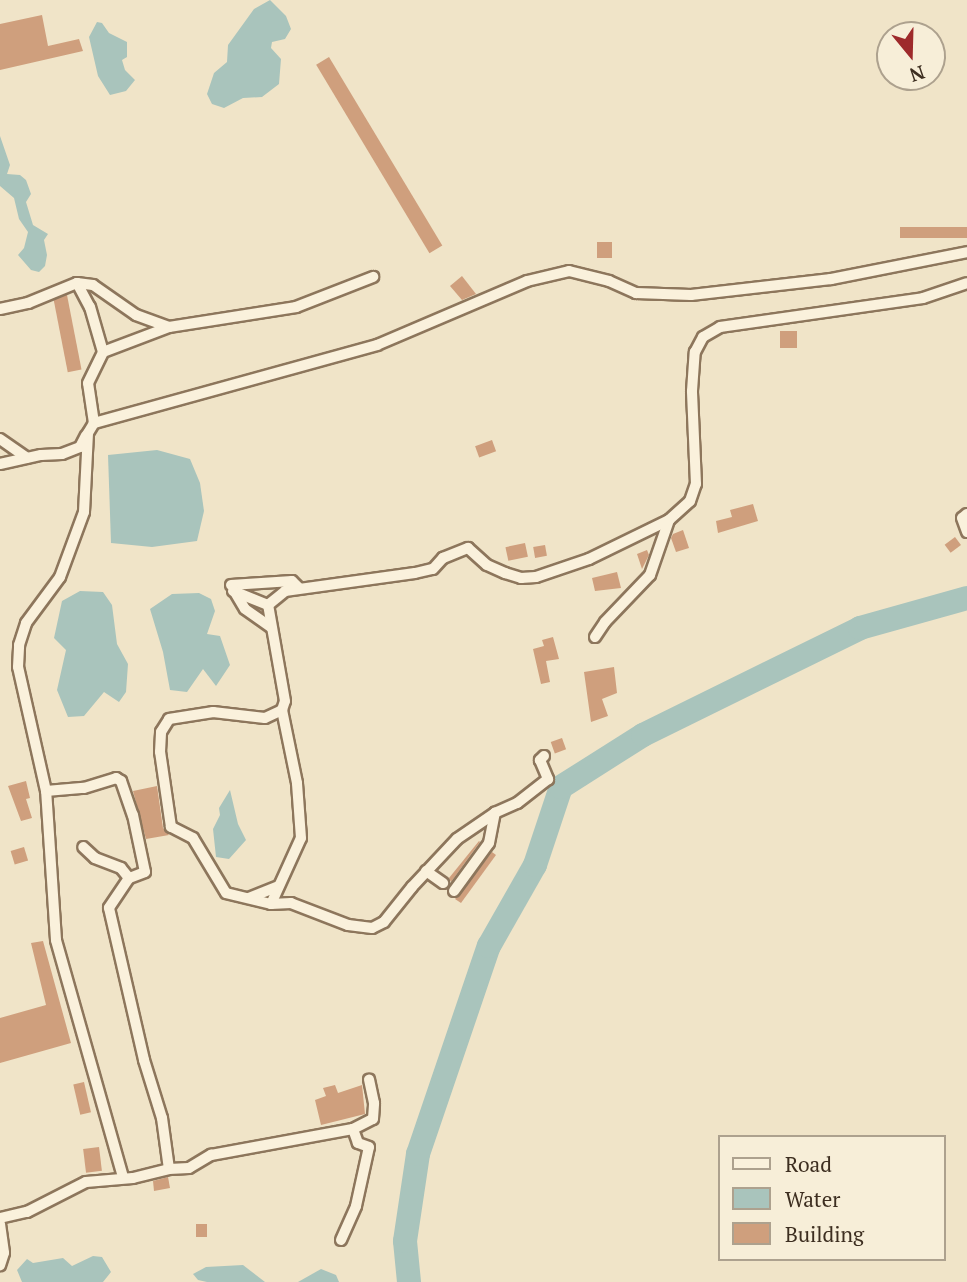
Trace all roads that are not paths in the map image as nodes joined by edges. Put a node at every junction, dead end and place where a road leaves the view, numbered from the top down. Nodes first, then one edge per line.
1 (967, 252) edge
2 (373, 277) dead end
3 (77, 283) junction
4 (967, 283) edge
5 (0, 309) edge
6 (169, 327) junction
7 (103, 352) junction
8 (91, 428) junction
9 (0, 439) edge
10 (27, 458) junction
11 (0, 464) edge
12 (967, 514) edge
13 (668, 520) junction
14 (967, 532) edge
15 (299, 588) junction
16 (236, 594) junction
17 (268, 606) junction
18 (271, 628) junction
19 (595, 637) dead end
20 (282, 710) junction
21 (544, 755) dead end
22 (46, 791) junction
23 (495, 813) junction
24 (83, 847) dead end
25 (426, 872) junction
26 (129, 878) junction
27 (443, 883) dead end
28 (278, 886) junction
29 (454, 891) dead end
30 (249, 898) junction
31 (271, 904) junction
32 (369, 1080) dead end
33 (353, 1129) junction
34 (169, 1169) junction
35 (124, 1177) junction
36 (0, 1218) edge
37 (0, 1224) edge
38 (341, 1240) dead end
39 (0, 1265) edge

1 - 8 street
2 - 6 street
3 - 5 street
3 - 6 street
3 - 7 street
4 - 13 street
6 - 7 street
7 - 8 street
8 - 10 street
8 - 22 street
9 - 10 street
10 - 11 street
12 - 14 street
13 - 15 street
13 - 19 street
15 - 16 street
15 - 17 street
16 - 17 street
16 - 18 street
17 - 18 street
18 - 20 street
20 - 28 street
20 - 30 street
21 - 23 street
22 - 26 street
22 - 35 street
23 - 25 street
23 - 29 street
24 - 26 street
25 - 27 street
25 - 31 street
26 - 34 street
28 - 30 street
28 - 31 street
30 - 31 street
32 - 33 street
33 - 34 street
33 - 38 street
34 - 35 street
35 - 36 street
37 - 39 street

